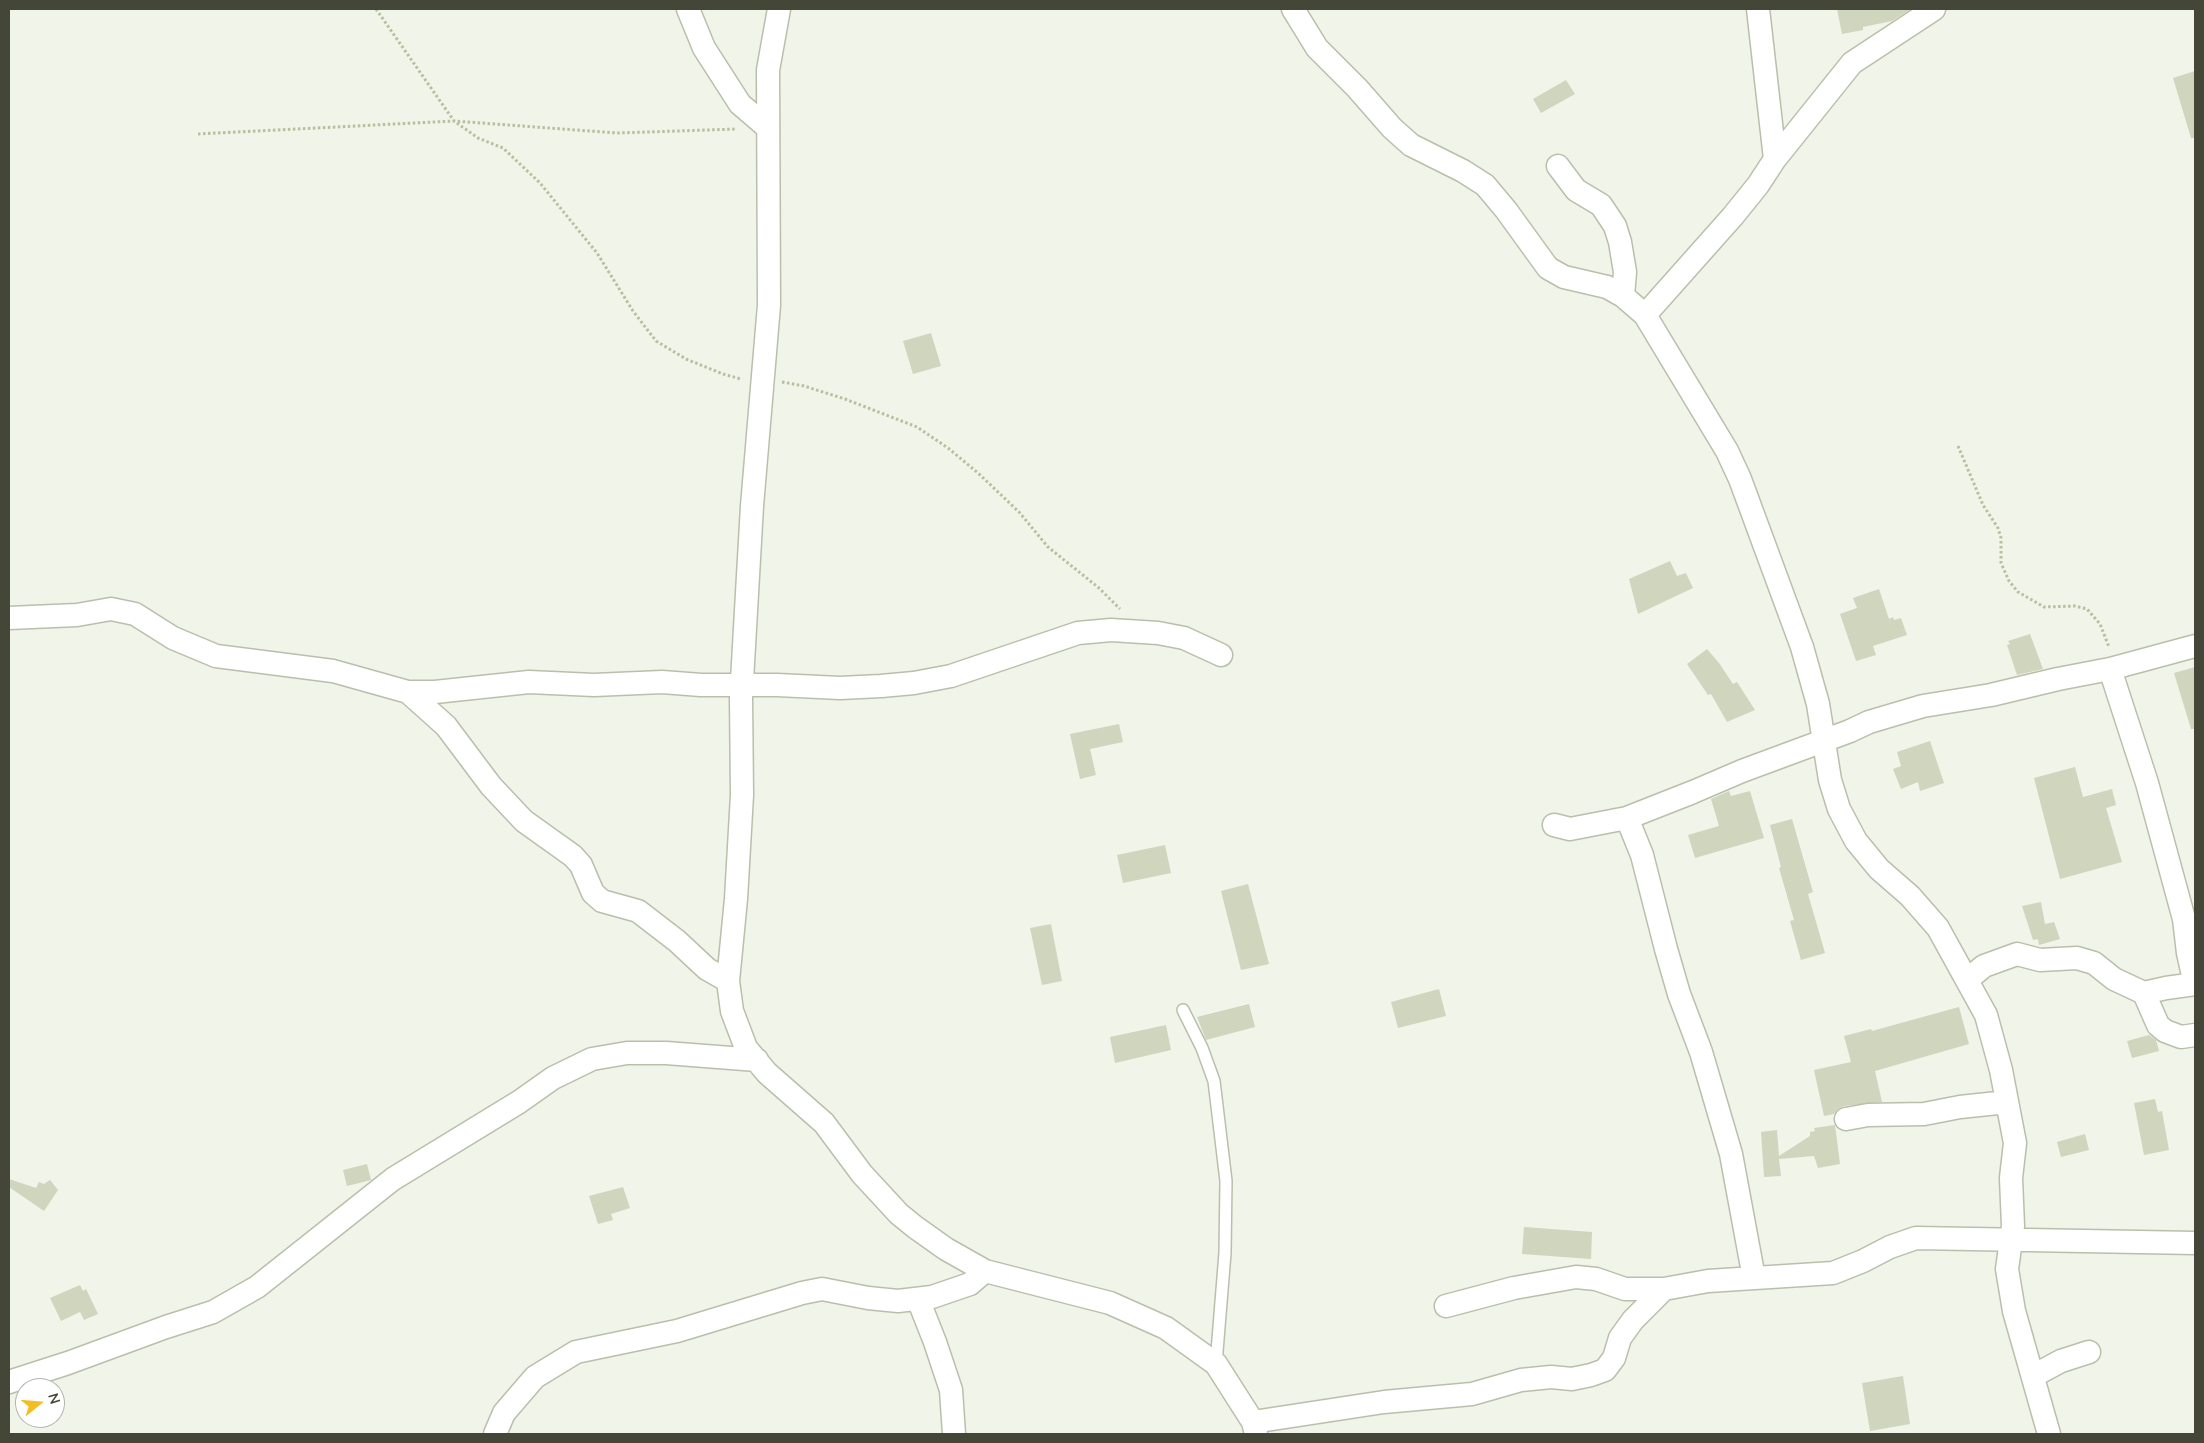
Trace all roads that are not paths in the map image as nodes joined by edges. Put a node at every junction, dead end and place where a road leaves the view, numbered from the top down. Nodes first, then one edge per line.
1 (688, 9) edge
2 (779, 9) edge
3 (1293, 9) edge
4 (1758, 9) edge
5 (1934, 9) edge
6 (768, 128) junction
7 (1775, 159) junction
8 (1558, 166) dead end
9 (1624, 296) junction
10 (1645, 315) junction
11 (9, 618) edge
12 (2195, 646) edge
13 (1221, 655) dead end
14 (2112, 669) junction
15 (742, 686) junction
16 (408, 692) junction
17 (1824, 740) junction
18 (1627, 818) junction
19 (1554, 825) dead end
20 (1967, 980) junction
21 (728, 981) junction
22 (2195, 984) edge
23 (2144, 994) junction
24 (1183, 1010) dead end
25 (2195, 1035) edge
26 (757, 1060) junction
27 (2007, 1102) junction
28 (1846, 1119) dead end
29 (2011, 1238) junction
30 (2195, 1243) edge
31 (985, 1271) junction
32 (1754, 1278) junction
33 (1664, 1289) junction
34 (918, 1299) junction
35 (1446, 1306) dead end
36 (2089, 1352) dead end
37 (1216, 1364) junction
38 (2033, 1376) junction
39 (9, 1382) edge
40 (1254, 1428) edge
41 (495, 1434) edge
42 (954, 1434) edge
43 (2049, 1434) edge

1 - 6 street
2 - 6 street
3 - 9 street
4 - 7 street
5 - 7 street
6 - 15 street
7 - 10 street
8 - 9 street
9 - 10 street
10 - 17 street
11 - 16 street
12 - 14 street
13 - 15 street
14 - 17 street
14 - 22 street
15 - 16 street
15 - 21 street
16 - 21 street
17 - 18 street
17 - 20 street
18 - 19 street
18 - 32 street
20 - 23 street
20 - 27 street
21 - 26 street
22 - 23 street
23 - 25 street
24 - 37 lane
26 - 31 street
26 - 39 street
27 - 28 street
27 - 29 street
29 - 30 street
29 - 32 street
29 - 38 street
31 - 34 street
31 - 37 street
32 - 33 street
33 - 35 street
33 - 40 street
34 - 41 street
34 - 42 street
36 - 38 street
37 - 40 street
38 - 43 street

